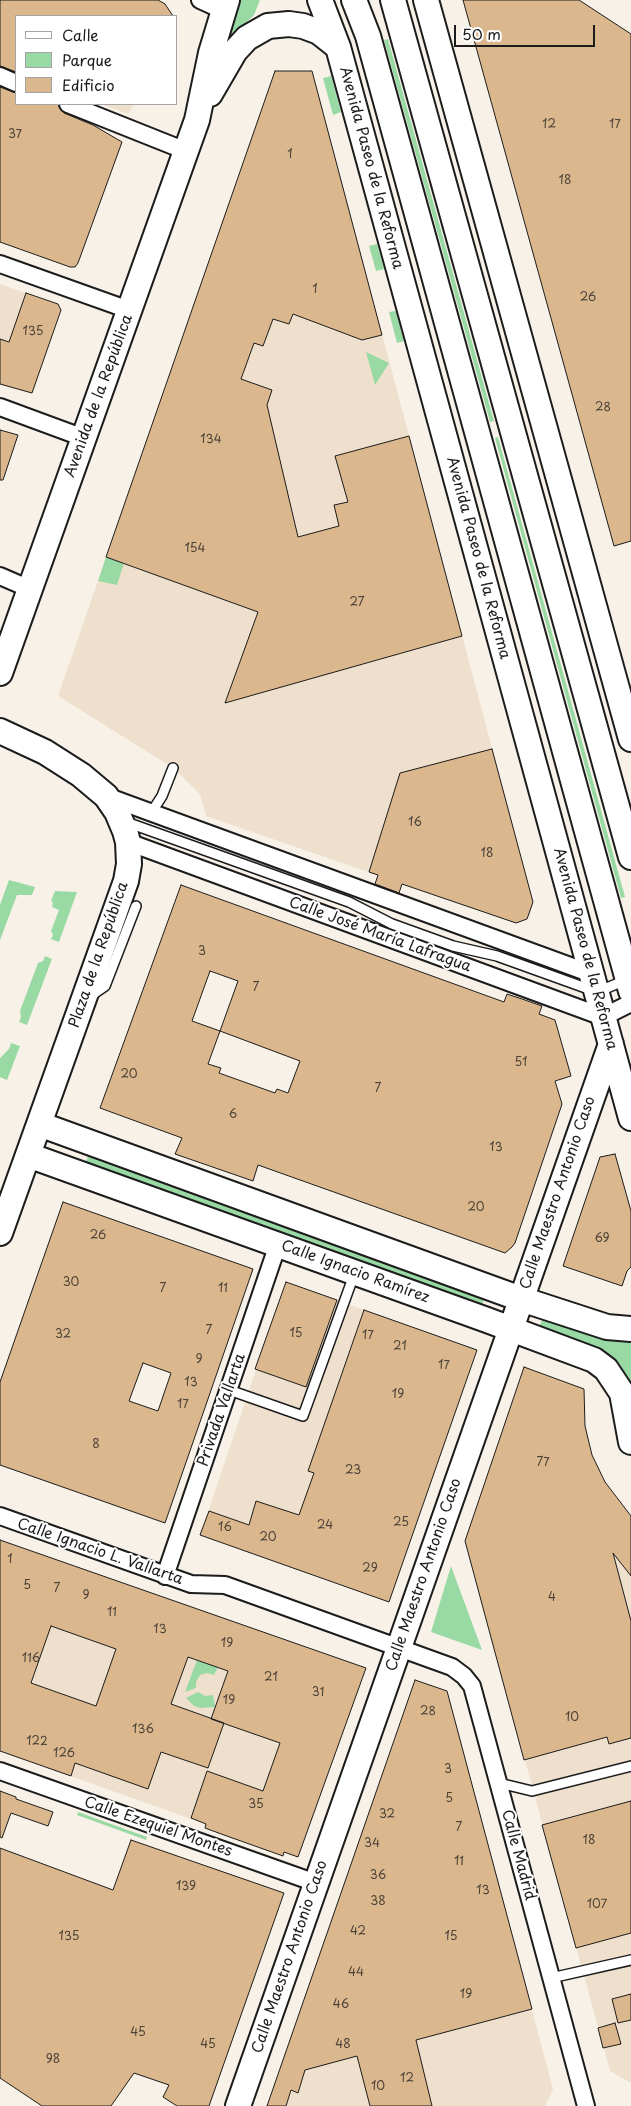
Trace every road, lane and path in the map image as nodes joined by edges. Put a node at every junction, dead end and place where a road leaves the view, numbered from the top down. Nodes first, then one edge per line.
1 (200, 0) edge
2 (320, 0) edge
3 (354, 0) edge
4 (393, 0) edge
5 (426, 0) edge
6 (226, 6) edge
7 (338, 47) junction
8 (0, 76) edge
9 (15, 83) edge
10 (71, 105) edge
11 (197, 120) junction
12 (186, 151) junction
13 (0, 264) edge
14 (129, 310) junction
15 (0, 407) edge
16 (84, 438) junction
17 (0, 576) edge
18 (30, 589) junction
19 (0, 673) edge
20 (0, 731) edge
21 (631, 739) edge
22 (173, 768) dead end
23 (106, 796) junction
24 (151, 813) junction
25 (125, 831) junction
26 (631, 857) edge
27 (136, 906) dead end
28 (630, 981) edge
29 (594, 983) junction
30 (83, 1002) junction
31 (631, 1004) edge
32 (603, 1017) junction
33 (610, 1044) junction
34 (631, 1118) edge
35 (39, 1124) junction
36 (28, 1155) junction
37 (0, 1233) edge
38 (278, 1244) junction
39 (355, 1272) junction
40 (521, 1299) junction
41 (511, 1328) junction
42 (631, 1329) edge
43 (228, 1390) junction
44 (631, 1442) edge
45 (0, 1516) edge
46 (165, 1576) junction
47 (399, 1647) junction
48 (631, 1766) edge
49 (0, 1771) edge
50 (499, 1784) junction
51 (316, 1883) junction
52 (631, 1960) edge
53 (552, 1978) junction
54 (238, 2106) edge
55 (586, 2106) edge

1 - 6 street
2 - 7 street, Avenida Paseo de la Reforma
3 - 28 street, Avenida Paseo de la Reforma
4 - 26 street
5 - 21 street
6 - 11 street, Avenida de la República
7 - 11 street, Avenida de la República
7 - 29 street, Avenida Paseo de la Reforma
8 - 9 street
10 - 12 street
11 - 12 street, Avenida de la República
12 - 14 street, Avenida de la República
13 - 14 street
14 - 16 street, Avenida de la República
15 - 16 street
16 - 18 street, Avenida de la República
17 - 18 street
18 - 19 street, Avenida de la República
20 - 23 street
22 - 24 lane
23 - 24 street
23 - 25 street
24 - 29 street
25 - 29 lane
25 - 30 street, Plaza de la República
25 - 32 street, Calle José María Lafragua
27 - 30 lane
28 - 29 lane
29 - 32 street, Avenida Paseo de la Reforma
30 - 35 street, Plaza de la República
31 - 32 street
32 - 33 street, Avenida Paseo de la Reforma
33 - 34 street, Avenida Paseo de la Reforma
33 - 40 street, Calle Maestro Antonio Caso
35 - 36 street, Plaza de la República
35 - 40 street, Calle Ignacio Ramírez
36 - 37 street, Plaza de la República
36 - 38 street, Calle Ignacio Ramírez
38 - 39 street, Calle Ignacio Ramírez
38 - 43 street, Privada Vallarta
39 - 41 street, Calle Ignacio Ramírez
39 - 43 lane
40 - 41 street, Calle Maestro Antonio Caso
40 - 42 street, Calle Ignacio Ramírez
41 - 44 street, Calle Ignacio Ramírez
41 - 47 street, Calle Maestro Antonio Caso
43 - 46 street, Privada Vallarta
45 - 46 street, Calle Ignacio L. Vallarta
46 - 47 street, Calle Ignacio L. Vallarta
47 - 50 street, Calle Madrid
47 - 51 street, Calle Maestro Antonio Caso
48 - 50 lane
49 - 51 street, Calle Ezequiel Montes
50 - 53 street, Calle Madrid
51 - 54 street, Calle Maestro Antonio Caso
52 - 53 lane
53 - 55 street, Calle Madrid

